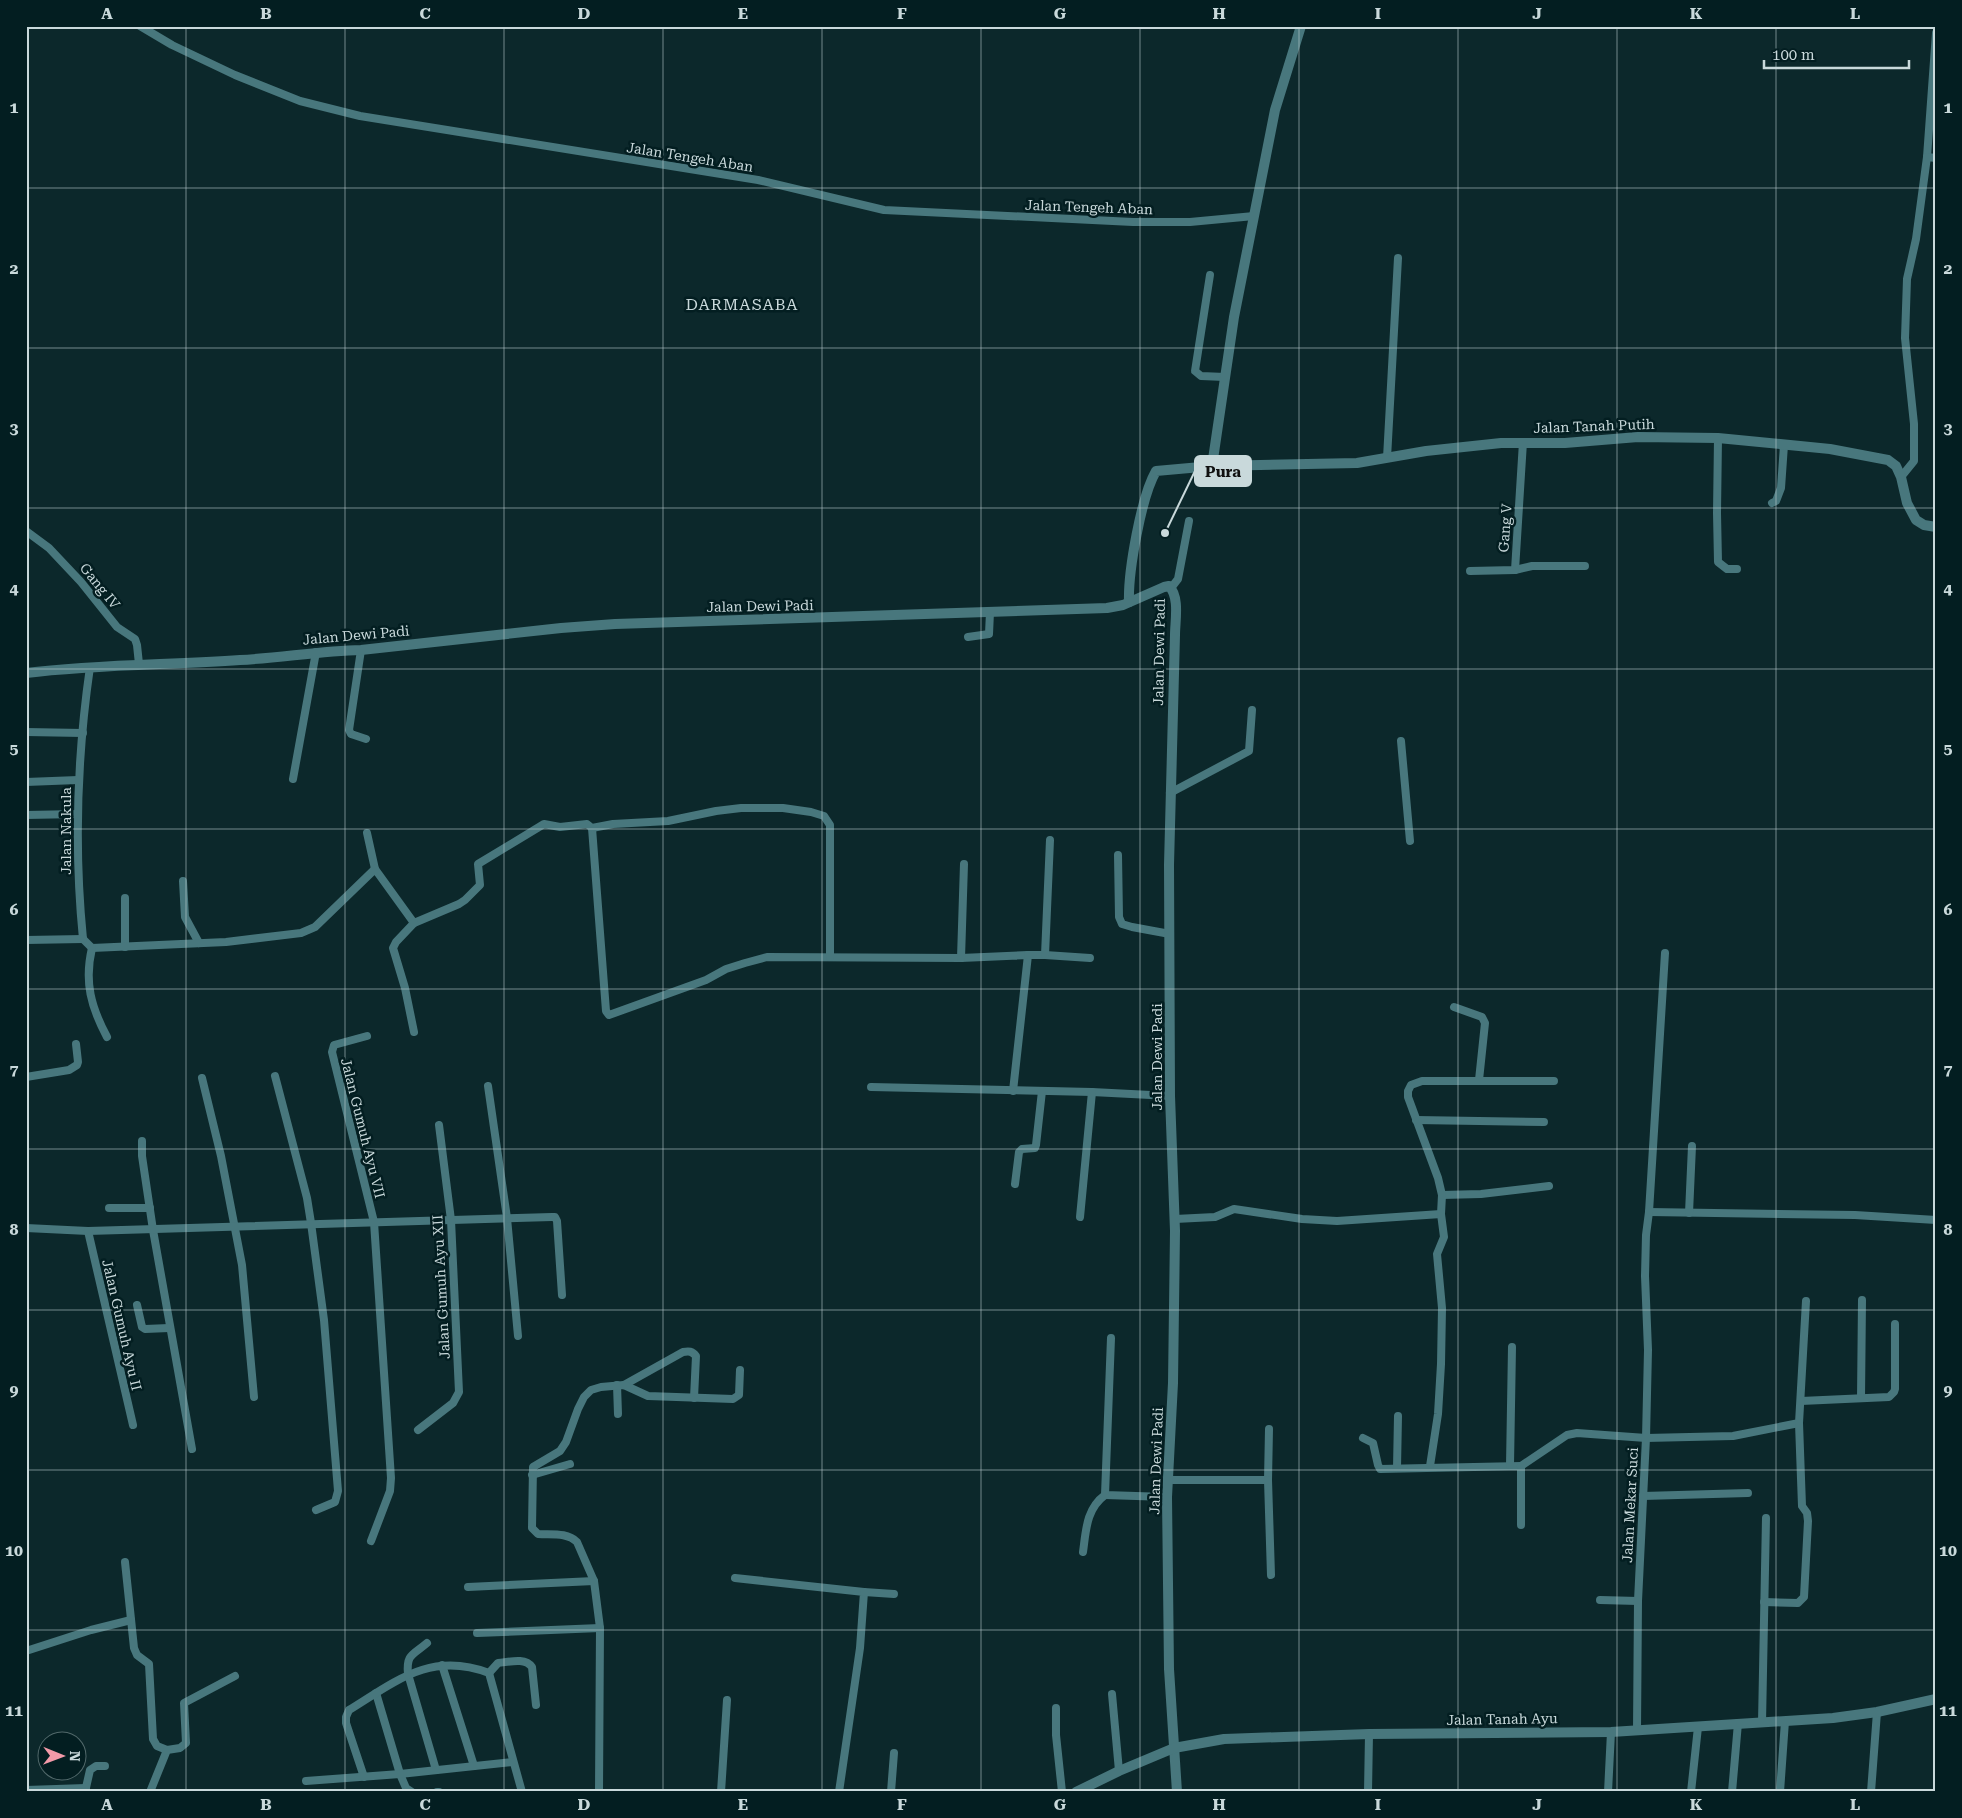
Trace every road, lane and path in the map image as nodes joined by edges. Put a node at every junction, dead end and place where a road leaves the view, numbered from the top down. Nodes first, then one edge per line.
1 (140, 26) edge
2 (1301, 26) edge
3 (1936, 33) edge
4 (1927, 157) junction
5 (1936, 158) edge
6 (1254, 216) junction
7 (1398, 258) dead end
8 (1210, 275) dead end
9 (1225, 377) junction
10 (1718, 438) junction
11 (1523, 442) junction
12 (1784, 444) junction
13 (1386, 458) junction
14 (1212, 466) junction
15 (1901, 477) junction
16 (1772, 503) dead end
17 (1189, 521) dead end
18 (1936, 526) edge
19 (26, 531) edge
20 (1585, 566) dead end
21 (1515, 570) junction
22 (1737, 570) dead end
23 (1470, 571) dead end
24 (1171, 588) junction
25 (1128, 602) junction
26 (990, 612) junction
27 (968, 637) dead end
28 (361, 650) junction
29 (316, 652) junction
30 (140, 664) junction
31 (90, 667) junction
32 (26, 673) edge
33 (1252, 710) dead end
34 (26, 732) edge
35 (83, 733) junction
36 (366, 739) dead end
37 (1401, 741) dead end
38 (293, 779) dead end
39 (78, 780) junction
40 (26, 782) edge
41 (1170, 791) junction
42 (78, 814) junction
43 (26, 815) edge
44 (592, 828) junction
45 (367, 833) dead end
46 (1050, 840) dead end
47 (1410, 841) dead end
48 (1118, 855) dead end
49 (964, 864) dead end
50 (378, 873) junction
51 (183, 881) dead end
52 (124, 898) dead end
53 (414, 923) junction
54 (1170, 934) junction
55 (83, 939) junction
56 (26, 940) edge
57 (199, 943) junction
58 (125, 947) junction
59 (92, 948) junction
60 (1665, 953) dead end
61 (1045, 954) junction
62 (1028, 955) junction
63 (830, 957) junction
64 (961, 958) junction
65 (1090, 958) dead end
66 (1454, 1008) dead end
67 (414, 1032) dead end
68 (367, 1036) dead end
69 (108, 1037) dead end
70 (76, 1044) dead end
71 (275, 1076) dead end
72 (26, 1077) edge
73 (202, 1078) dead end
74 (1479, 1080) junction
75 (1554, 1081) dead end
76 (488, 1086) dead end
77 (871, 1086) dead end
78 (1013, 1091) junction
79 (1042, 1091) junction
80 (1092, 1092) junction
81 (1170, 1096) junction
82 (1416, 1120) junction
83 (1544, 1122) dead end
84 (439, 1125) dead end
85 (142, 1141) dead end
86 (1692, 1146) dead end
87 (1015, 1184) dead end
88 (1549, 1186) dead end
89 (1442, 1195) junction
90 (109, 1208) dead end
91 (150, 1208) junction
92 (1649, 1212) junction
93 (1689, 1213) junction
94 (1441, 1214) junction
95 (1080, 1217) dead end
96 (508, 1218) junction
97 (1175, 1219) junction
98 (451, 1220) junction
99 (1936, 1220) edge
100 (374, 1222) junction
101 (311, 1224) junction
102 (26, 1228) edge
103 (234, 1228) junction
104 (153, 1230) junction
105 (88, 1231) junction
106 (562, 1295) dead end
107 (1862, 1300) dead end
108 (1806, 1301) dead end
109 (137, 1305) dead end
110 (1895, 1324) dead end
111 (169, 1328) junction
112 (518, 1336) dead end
113 (1111, 1338) dead end
114 (1512, 1347) dead end
115 (740, 1370) dead end
116 (621, 1385) junction
117 (254, 1397) dead end
118 (694, 1398) junction
119 (1861, 1398) junction
120 (1801, 1401) junction
121 (618, 1414) dead end
122 (1398, 1416) dead end
123 (1799, 1423) junction
124 (133, 1425) dead end
125 (1269, 1429) dead end
126 (418, 1430) dead end
127 (1363, 1438) dead end
128 (1646, 1438) junction
129 (192, 1449) dead end
130 (570, 1464) dead end
131 (1510, 1465) junction
132 (1430, 1466) junction
133 (1521, 1466) junction
134 (1397, 1468) junction
135 (532, 1475) junction
136 (1168, 1480) junction
137 (1268, 1480) junction
138 (1748, 1493) dead end
139 (1105, 1495) junction
140 (1643, 1496) junction
141 (1167, 1498) junction
142 (316, 1510) dead end
143 (1766, 1518) dead end
144 (1521, 1525) dead end
145 (371, 1541) dead end
146 (1083, 1552) dead end
147 (125, 1562) dead end
148 (1271, 1575) dead end
149 (735, 1578) dead end
150 (594, 1580) junction
151 (468, 1586) dead end
152 (864, 1592) junction
153 (894, 1594) dead end
154 (1600, 1600) dead end
155 (1638, 1601) junction
156 (1764, 1602) junction
157 (131, 1620) junction
158 (600, 1628) junction
159 (477, 1633) dead end
160 (427, 1644) dead end
161 (26, 1651) edge
162 (442, 1665) junction
163 (489, 1673) junction
164 (408, 1674) junction
165 (235, 1676) dead end
166 (376, 1693) junction
167 (1112, 1694) dead end
168 (1936, 1699) edge
169 (727, 1700) dead end
170 (536, 1705) dead end
171 (1056, 1708) dead end
172 (1877, 1712) junction
173 (1785, 1721) junction
174 (1762, 1722) junction
175 (1738, 1723) junction
176 (1698, 1726) junction
177 (1637, 1730) junction
178 (1612, 1732) junction
179 (1369, 1734) junction
180 (1174, 1748) junction
181 (167, 1750) junction
182 (894, 1754) dead end
183 (512, 1762) junction
184 (105, 1766) dead end
185 (474, 1766) junction
186 (436, 1770) junction
187 (1119, 1771) junction
188 (400, 1774) junction
189 (364, 1777) junction
190 (306, 1781) dead end
191 (26, 1790) edge
192 (85, 1790) edge
193 (150, 1792) edge
194 (412, 1792) edge
195 (522, 1792) edge
196 (599, 1792) edge
197 (722, 1792) edge
198 (839, 1792) edge
199 (892, 1792) edge
200 (1062, 1792) edge
201 (1076, 1792) edge
202 (1177, 1792) edge
203 (1368, 1792) edge
204 (1608, 1792) edge
205 (1691, 1792) edge
206 (1732, 1792) edge
207 (1780, 1792) edge
208 (1871, 1792) edge

1 - 6 street, Jalan Tengeh Aban
2 - 6 street
3 - 4 street
4 - 5 street
4 - 15 street
6 - 9 street
7 - 13 street
8 - 9 street
9 - 14 street
10 - 11 street, Jalan Tanah Putih
10 - 12 street, Jalan Tanah Putih
10 - 22 street
11 - 13 street, Jalan Tanah Putih
11 - 21 street, Gang V
12 - 15 street, Jalan Tanah Putih
12 - 16 street
13 - 14 street, Jalan Tanah Putih
14 - 25 street, Jalan Tanah Putih
15 - 18 street, Jalan Tanah Putih
17 - 24 street
19 - 30 street, Gang IV
20 - 21 street
21 - 23 street, Gang V
24 - 25 street, Jalan Dewi Padi
24 - 41 street, Jalan Dewi Padi
25 - 26 street, Jalan Dewi Padi
26 - 27 street
26 - 28 street, Jalan Dewi Padi
28 - 29 street, Jalan Dewi Padi
28 - 36 street
29 - 30 street, Jalan Dewi Padi
29 - 38 street
30 - 31 street, Jalan Dewi Padi
31 - 32 street, Jalan Dewi Padi
31 - 35 street, Jalan Nakula
33 - 41 street
34 - 35 street
35 - 39 street, Jalan Nakula
37 - 47 street
39 - 40 street
39 - 42 street, Jalan Nakula
41 - 54 street, Jalan Dewi Padi
42 - 43 street
42 - 55 street, Jalan Nakula
44 - 53 street
44 - 63 street
44 - 63 street
45 - 50 street
46 - 61 street
48 - 54 street
49 - 64 street
50 - 53 street
50 - 57 street
51 - 57 street
52 - 58 street
53 - 67 street
54 - 81 street, Jalan Dewi Padi
55 - 56 street
55 - 59 street
57 - 58 street
58 - 59 street
59 - 69 street
60 - 92 street
61 - 62 street
61 - 65 street
62 - 64 street
62 - 78 street
63 - 64 street
66 - 74 street
68 - 100 street, Jalan Gumuh Ayu VII
70 - 72 street
71 - 101 street
73 - 103 street
74 - 75 street
74 - 82 street
76 - 96 street
77 - 78 street
78 - 79 street
79 - 80 street
79 - 87 street
80 - 81 street
80 - 95 street
81 - 97 street, Jalan Dewi Padi
82 - 83 street
82 - 89 street
84 - 98 street, Jalan Gumuh Ayu XII
85 - 91 street
86 - 93 street
88 - 89 street
89 - 94 street
90 - 91 street
91 - 104 street
92 - 93 street
92 - 128 street
93 - 99 street
94 - 97 street
94 - 132 street
96 - 98 street
96 - 106 street
96 - 112 street
97 - 136 street, Jalan Dewi Padi
98 - 100 street
98 - 126 street, Jalan Gumuh Ayu XII
100 - 101 street
100 - 145 street
101 - 103 street
101 - 142 street
102 - 105 street
103 - 104 street
103 - 117 street
104 - 105 street
104 - 111 street
105 - 124 street, Jalan Gumuh Ayu II
107 - 119 street
108 - 120 street
109 - 111 street
110 - 119 street
111 - 129 street
113 - 139 street
114 - 131 street
115 - 118 street
116 - 118 street
116 - 118 street
116 - 121 street
116 - 135 street
119 - 120 street
120 - 123 street
122 - 134 street
123 - 128 street, Jalan Mekar Suci
123 - 156 street
125 - 137 street
127 - 134 street
128 - 133 street
128 - 140 street, Jalan Mekar Suci
130 - 135 street
131 - 132 street
131 - 133 street
132 - 134 street
133 - 144 street
135 - 150 street
136 - 137 street
136 - 141 street, Jalan Dewi Padi
137 - 148 street
138 - 140 street
139 - 141 street
139 - 146 street
140 - 155 street, Jalan Mekar Suci
141 - 180 street, Jalan Dewi Padi
143 - 156 street
147 - 157 street
149 - 152 street
150 - 151 street
150 - 158 street
152 - 153 street
152 - 198 street
154 - 155 street
155 - 177 street, Jalan Mekar Suci
156 - 174 street
157 - 161 street
157 - 181 street
158 - 159 street
158 - 196 street
160 - 164 street
162 - 163 street
162 - 164 street
162 - 185 street
163 - 170 street
163 - 183 street
164 - 166 street
164 - 186 street
165 - 181 street
166 - 188 street
166 - 189 street
167 - 187 street
168 - 172 street, Jalan Tanah Ayu
169 - 197 street
171 - 200 street
172 - 173 street, Jalan Tanah Ayu
172 - 208 street
173 - 174 street, Jalan Tanah Ayu
173 - 207 street
174 - 175 street, Jalan Tanah Ayu
175 - 176 street, Jalan Tanah Ayu
175 - 206 street
176 - 177 street, Jalan Tanah Ayu
176 - 205 street
177 - 178 street, Jalan Tanah Ayu
178 - 179 street, Jalan Tanah Ayu
178 - 204 street
179 - 180 street, Jalan Tanah Ayu
179 - 203 street
180 - 187 street, Jalan Tanah Ayu
180 - 202 street, Jalan Dewi Padi
181 - 193 street
182 - 199 street
183 - 185 street
183 - 195 street
184 - 192 street
185 - 186 street
186 - 188 street
187 - 201 street, Jalan Tanah Ayu
188 - 189 street
188 - 194 street
189 - 190 street
191 - 192 street

